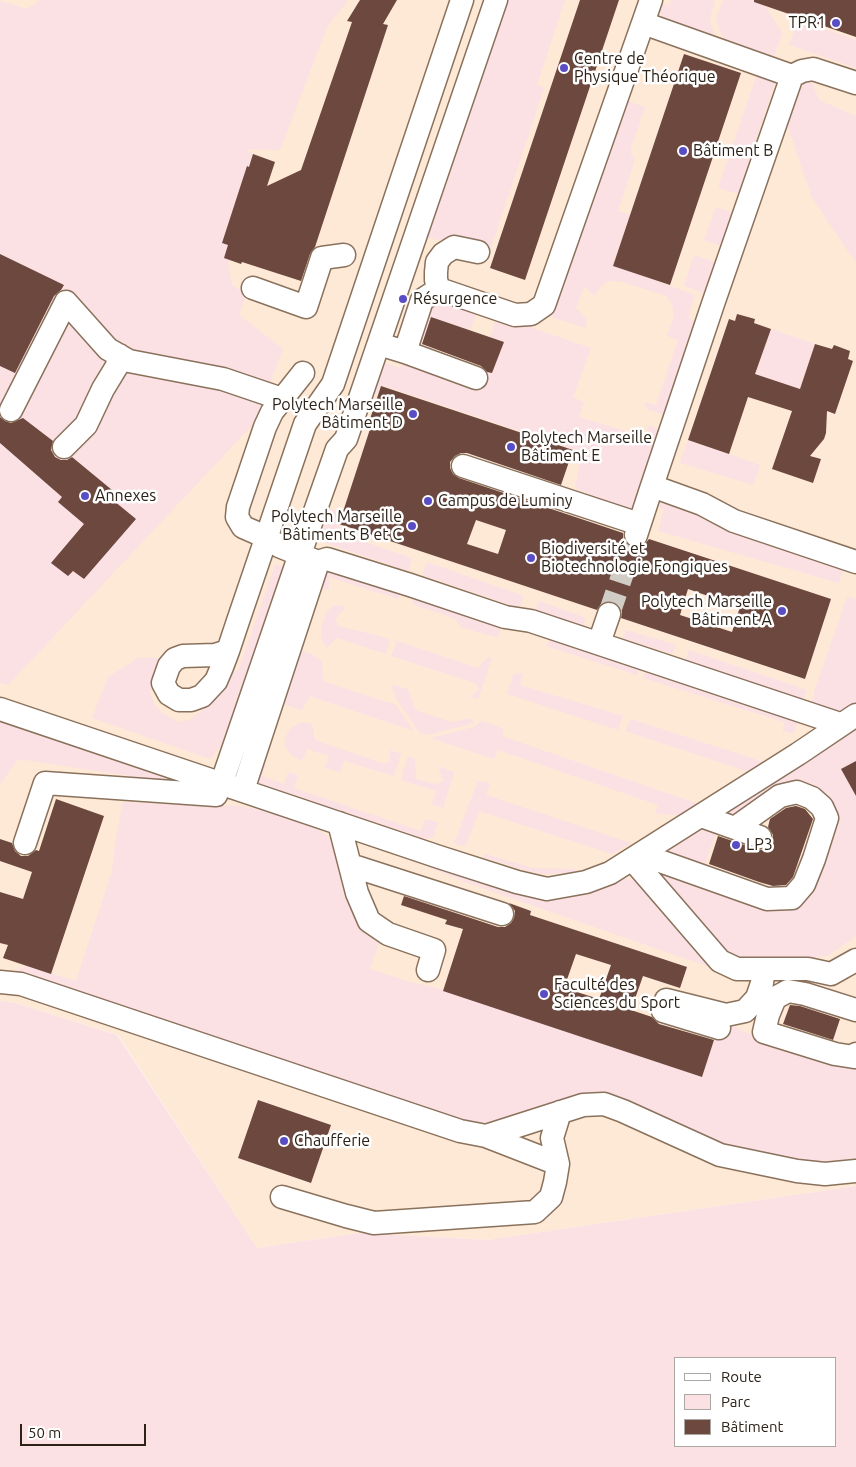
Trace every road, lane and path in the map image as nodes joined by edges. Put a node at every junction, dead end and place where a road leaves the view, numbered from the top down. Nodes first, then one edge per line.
1 (462, 0) edge
2 (496, 0) edge
3 (651, 0) edge
4 (643, 23) junction
5 (792, 76) junction
6 (856, 82) edge
7 (478, 252) dead end
8 (344, 255) dead end
9 (252, 288) dead end
10 (439, 289) junction
11 (379, 344) junction
12 (405, 352) junction
13 (119, 355) junction
14 (302, 373) dead end
15 (476, 378) dead end
16 (282, 399) junction
17 (11, 410) dead end
18 (64, 447) dead end
19 (463, 466) dead end
20 (652, 486) junction
21 (266, 537) junction
22 (309, 558) junction
23 (856, 562) edge
24 (609, 614) tunnel mouth
25 (599, 643) junction
26 (228, 651) dead end
27 (0, 708) edge
28 (848, 719) edge
29 (222, 782) junction
30 (243, 790) junction
31 (701, 816) junction
32 (339, 823) junction
33 (735, 828) junction
34 (760, 836) dead end
35 (25, 843) dead end
36 (636, 856) junction
37 (350, 865) junction
38 (502, 914) dead end
39 (856, 960) edge
40 (764, 969) junction
41 (428, 970) dead end
42 (0, 982) edge
43 (856, 1010) edge
44 (719, 1028) dead end
45 (856, 1054) edge
46 (560, 1112) junction
47 (486, 1136) junction
48 (558, 1164) junction
49 (856, 1171) edge
50 (282, 1196) dead end

1 - 21 street
2 - 11 street
3 - 4 street
4 - 5 street
4 - 10 street
5 - 6 street
5 - 20 street
7 - 10 street
8 - 9 street
10 - 12 street
11 - 12 street
11 - 22 street
12 - 15 street
13 - 16 street
13 - 17 street
13 - 18 street
14 - 16 street
16 - 21 street
19 - 20 street
20 - 23 street
21 - 22 street
21 - 26 street
22 - 25 street
22 - 29 street
22 - 30 street
24 - 25 street
25 - 28 street
27 - 29 street
28 - 31 street
29 - 30 street
29 - 35 street
30 - 32 street
31 - 33 street
31 - 36 street
32 - 36 street
32 - 37 street
33 - 34 street
33 - 36 street
36 - 40 street
37 - 38 street
37 - 41 street
39 - 40 street
40 - 44 street
42 - 47 street
43 - 45 street
46 - 47 street
46 - 48 street
46 - 49 street
47 - 48 street
48 - 50 street

